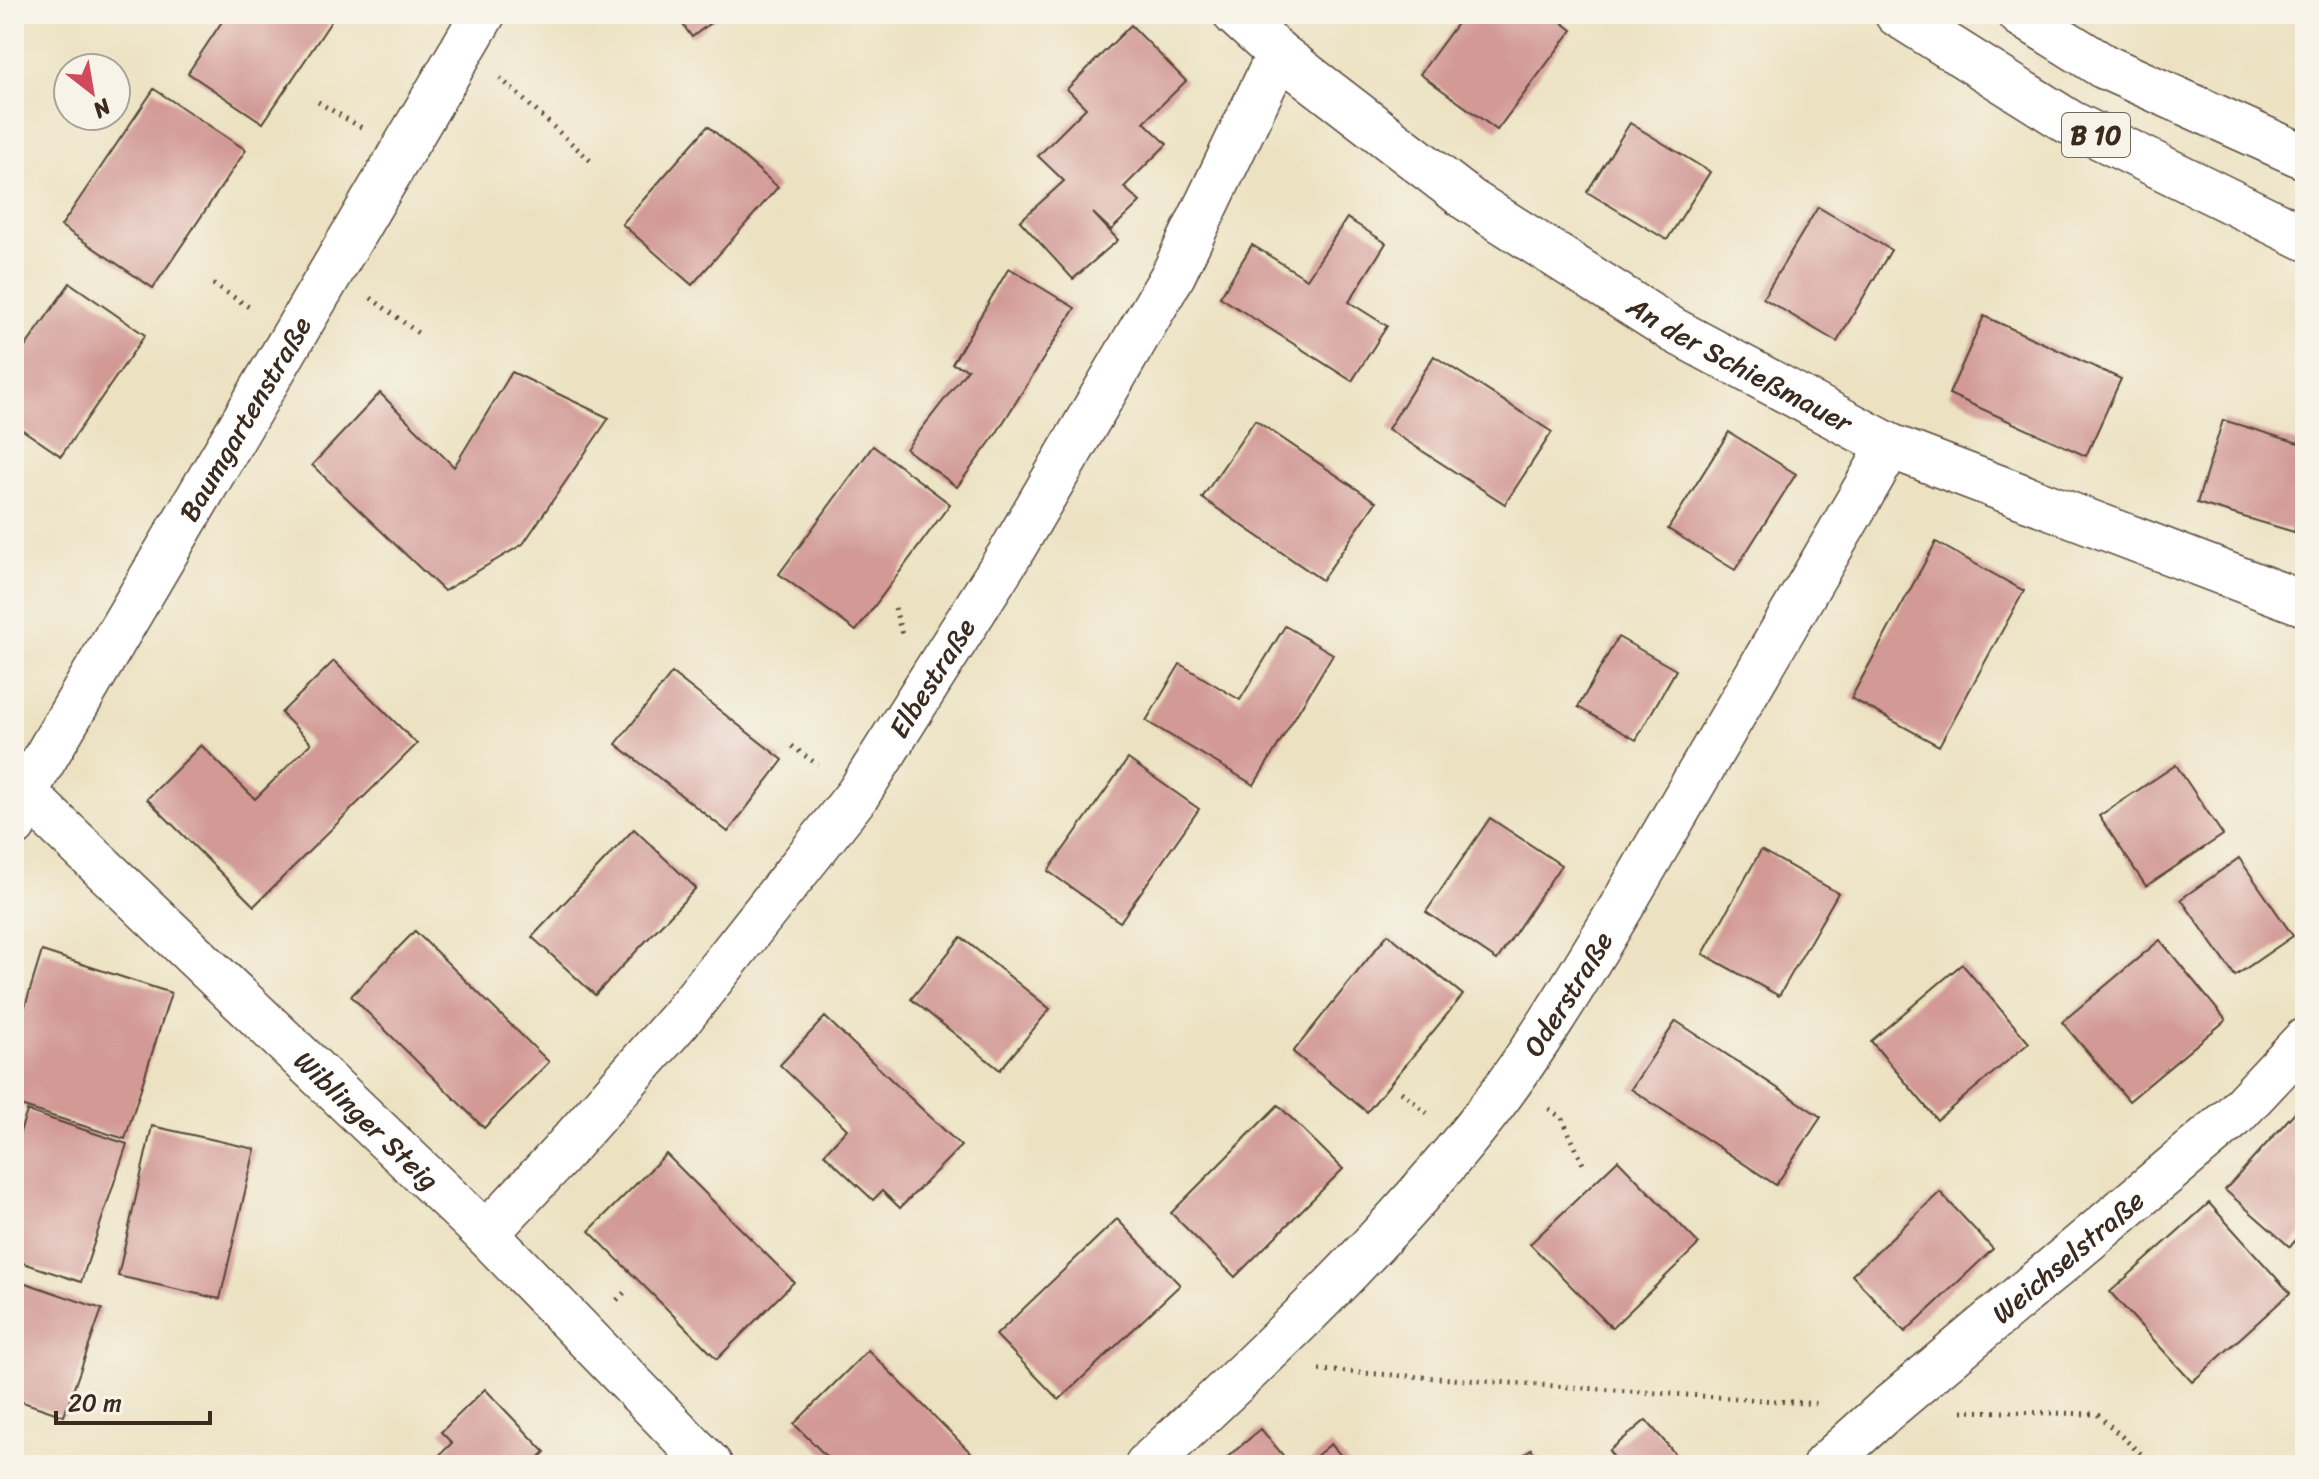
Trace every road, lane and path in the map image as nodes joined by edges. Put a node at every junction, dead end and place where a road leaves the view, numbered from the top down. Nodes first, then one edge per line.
1 (1235, 14) edge
2 (1897, 14) edge
3 (2020, 14) edge
4 (473, 29) edge
5 (1279, 54) junction
6 (2305, 157) edge
7 (594, 164) dead end
8 (2305, 238) edge
9 (1890, 446) junction
10 (2305, 604) edge
11 (18, 800) edge
12 (2305, 1040) edge
13 (1508, 1082) junction
14 (1583, 1164) dead end
15 (486, 1234) junction
16 (1255, 1365) junction
17 (1887, 1409) junction
18 (2305, 1457) edge
19 (710, 1465) edge
20 (1147, 1465) edge
21 (1825, 1465) edge
22 (2153, 1465) edge
23 (2298, 1465) edge

1 - 5 main road, An der Schießmauer
2 - 8 main road, B 10
3 - 6 main road, B 10
4 - 7 path
4 - 11 main road, Baumgartenstraße
5 - 9 main road, An der Schießmauer
5 - 15 main road, Elbestraße
9 - 10 main road, An der Schießmauer
9 - 13 main road, Oderstraße
11 - 15 main road, Wiblinger Steig
12 - 17 main road, Weichselstraße
13 - 14 path
13 - 16 main road, Oderstraße
15 - 19 main road, Wiblinger Steig
16 - 17 path
16 - 20 main road, Oderstraße
17 - 21 main road, Weichselstraße
17 - 22 path
18 - 23 path

